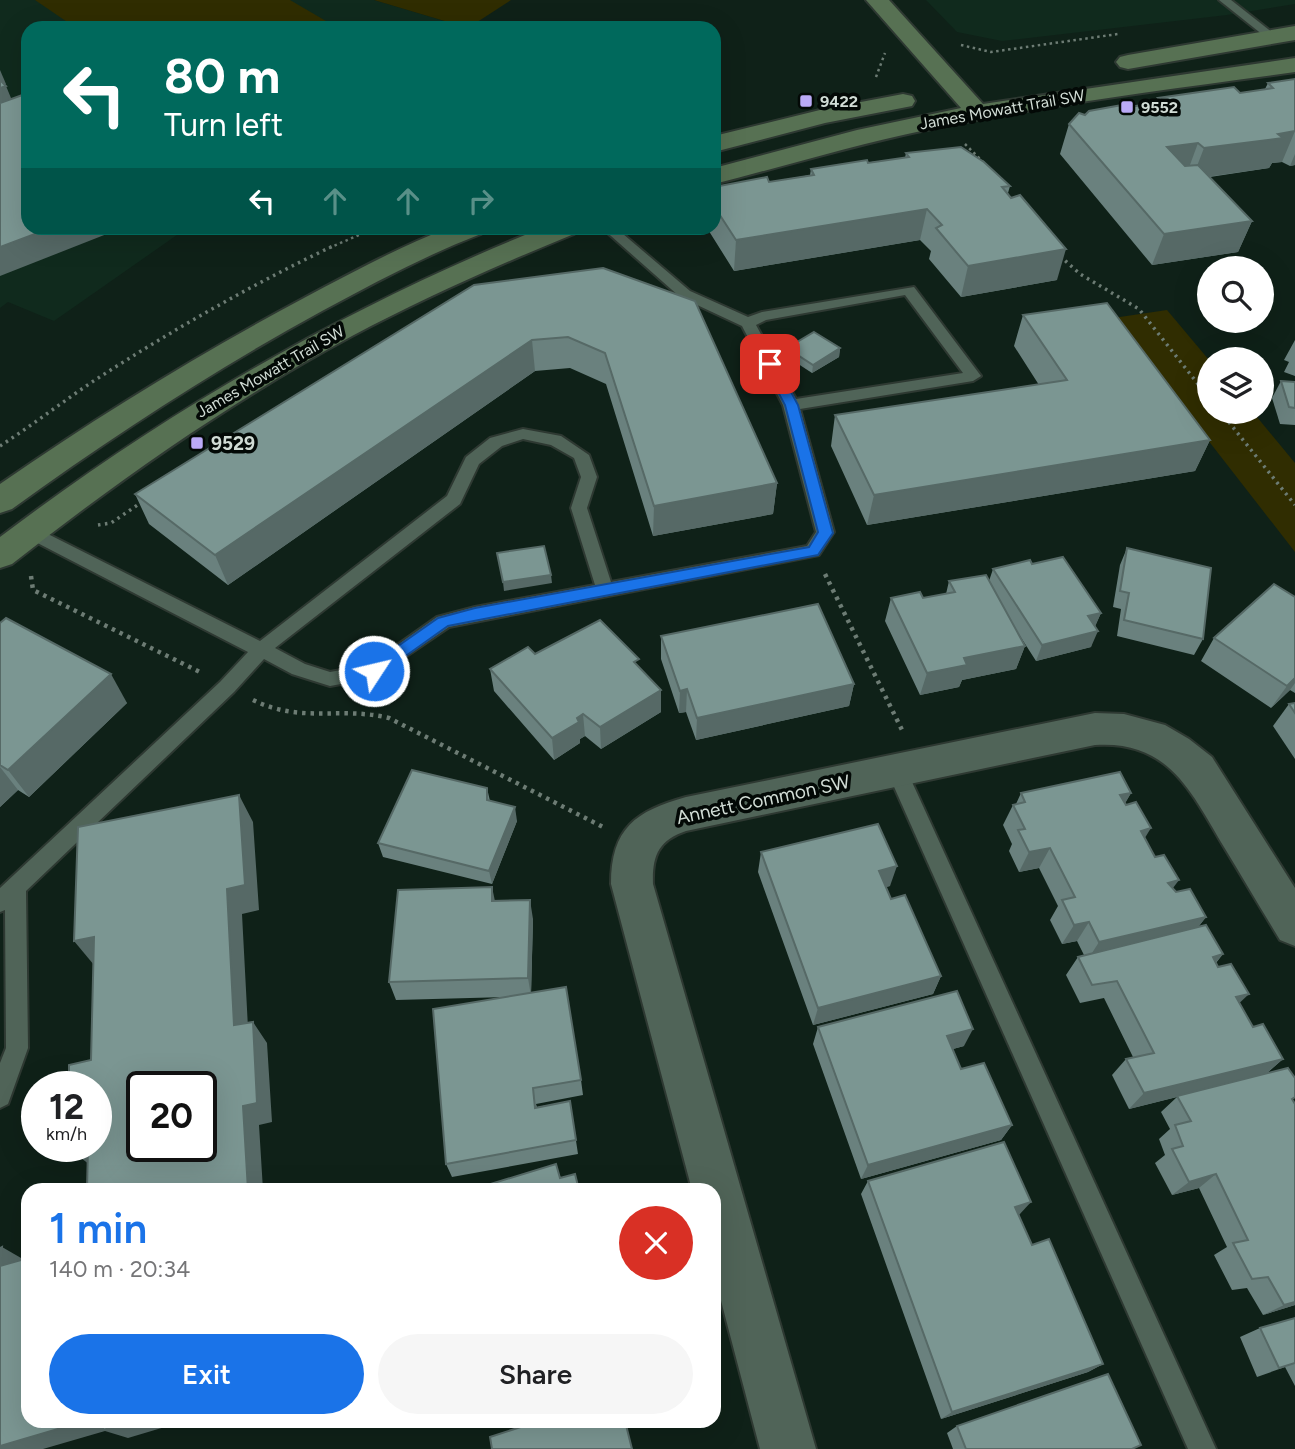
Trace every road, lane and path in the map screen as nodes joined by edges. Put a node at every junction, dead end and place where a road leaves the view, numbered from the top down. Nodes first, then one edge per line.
1 (877, 0) edge
2 (1224, 0) edge
3 (1295, 33) edge
4 (1118, 34) dead end
5 (1272, 37) junction
6 (973, 50) dead end
7 (883, 56) dead end
8 (1295, 65) edge
9 (1103, 66) dead end
10 (876, 77) dead end
11 (983, 87) dead end
12 (937, 95) junction
13 (978, 113) junction
14 (961, 141) dead end
15 (721, 142) edge
16 (990, 169) edge
17 (721, 174) edge
18 (360, 235) edge
19 (456, 235) edge
20 (548, 235) edge
21 (616, 235) edge
22 (1056, 252) edge
23 (748, 323) junction
24 (1197, 383) edge
25 (791, 405) junction
26 (1230, 424) edge
27 (0, 446) edge
28 (0, 501) edge
29 (143, 501) edge
30 (1295, 505) edge
31 (15, 524) edge
32 (96, 526) dead end
33 (813, 551) junction
34 (0, 555) edge
35 (31, 576) dead end
36 (605, 590) junction
37 (262, 649) junction
38 (206, 675) dead end
39 (246, 697) dead end
40 (908, 768) junction
41 (637, 845) junction
42 (8, 894) edge
43 (1295, 926) edge
44 (0, 1096) edge
45 (715, 1183) edge
46 (721, 1206) edge
47 (788, 1449) edge
48 (1202, 1449) edge

1 - 12 main road
2 - 5 lane
3 - 5 main road, James Mowatt Trail SW
4 - 6 path
5 - 9 main road, James Mowatt Trail SW
7 - 10 path
8 - 13 main road, James Mowatt Trail SW
11 - 12 main road, James Mowatt Trail SW
12 - 13 main road
12 - 15 main road, James Mowatt Trail SW
13 - 17 main road, James Mowatt Trail SW
14 - 16 path
18 - 27 path
19 - 28 main road, James Mowatt Trail SW
20 - 31 main road, James Mowatt Trail SW
21 - 23 lane
22 - 24 path
23 - 25 lane
23 - 25 lane
25 - 33 lane
26 - 30 path
29 - 32 path
31 - 34 main road, James Mowatt Trail SW
31 - 37 lane
33 - 36 lane
33 - 40 path
35 - 38 path
36 - 37 lane
36 - 37 lane
37 - 42 lane
39 - 41 path
40 - 41 street, Annett Common SW
40 - 43 street, Annett Common SW
40 - 48 lane
41 - 45 street
42 - 44 lane
46 - 47 street

